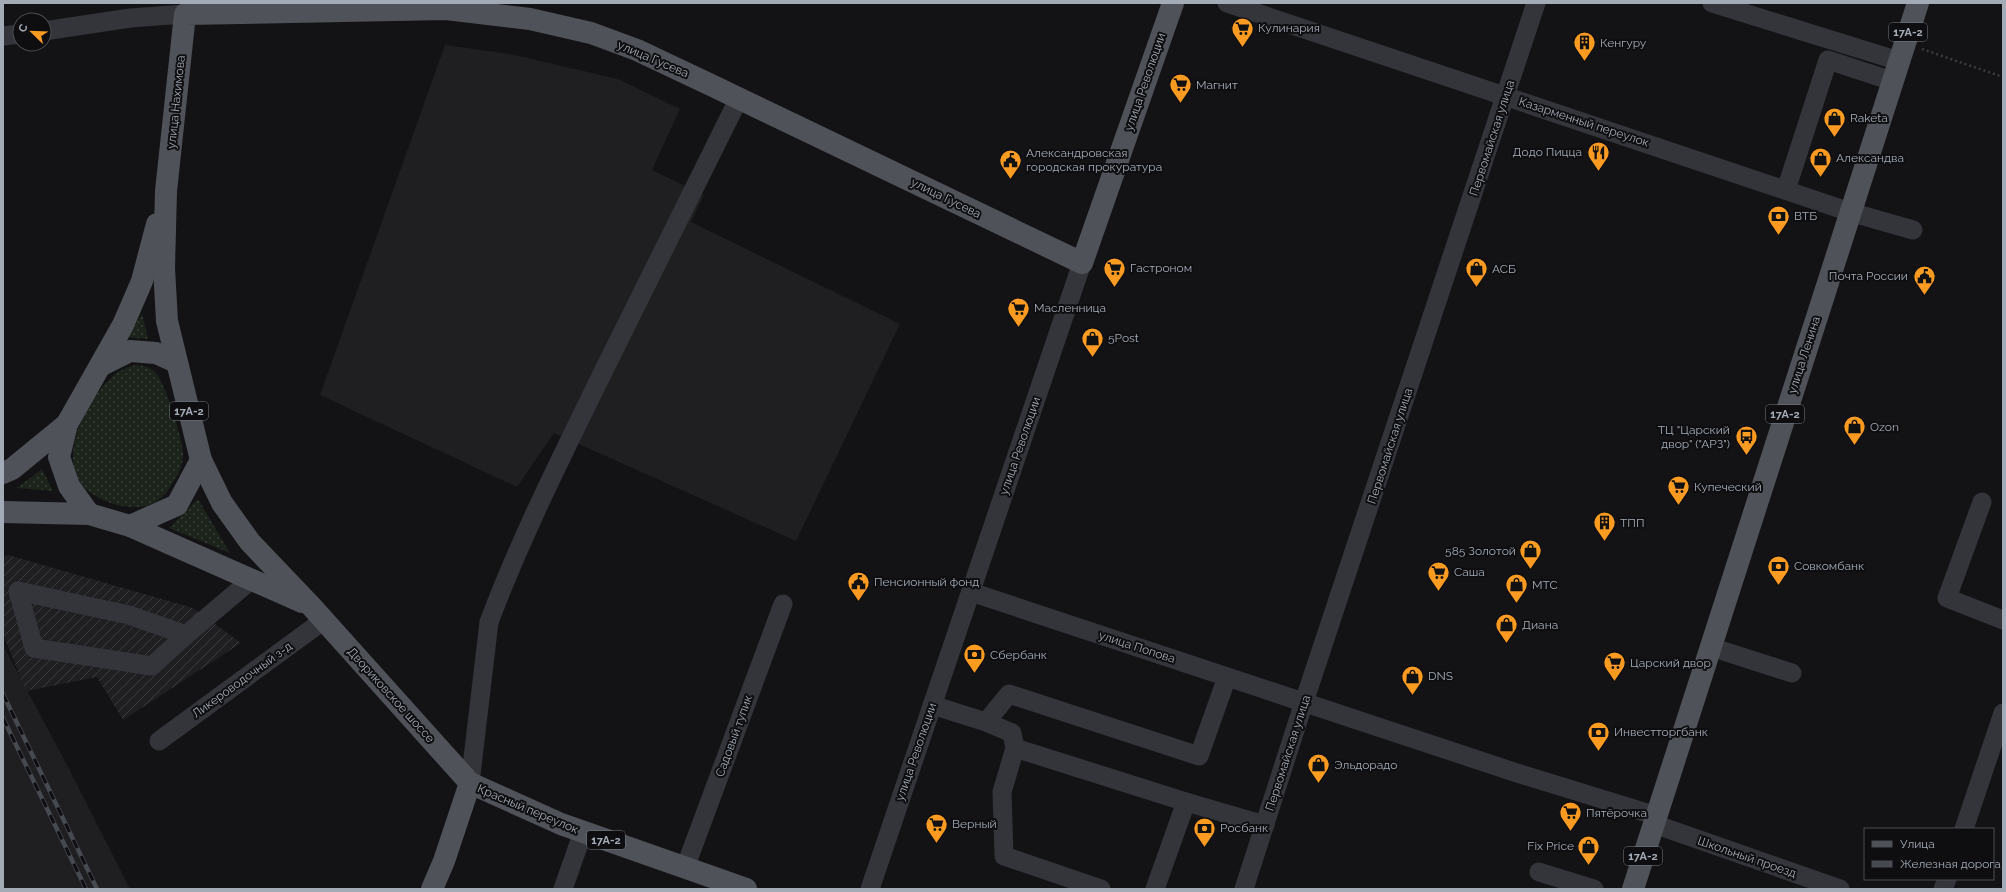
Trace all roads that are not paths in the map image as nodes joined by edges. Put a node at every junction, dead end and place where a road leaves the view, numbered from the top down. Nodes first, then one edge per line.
1 (1173, 3) edge
2 (1227, 3) edge
3 (1536, 3) edge
4 (1712, 3) edge
5 (1918, 3) edge
6 (507, 10) edge
7 (131, 11) edge
8 (185, 14) junction
9 (52, 28) edge
10 (1896, 71) junction
11 (1506, 96) junction
12 (739, 98) junction
13 (1786, 190) junction
14 (166, 191) junction
15 (1850, 212) junction
16 (1913, 230) dead end
17 (1082, 263) junction
18 (176, 362) junction
19 (102, 365) junction
20 (67, 424) junction
21 (201, 460) junction
22 (3, 473) edge
23 (1982, 502) dead end
24 (3, 512) edge
25 (89, 514) junction
26 (130, 526) junction
27 (251, 580) junction
28 (970, 592) junction
29 (783, 604) dead end
30 (318, 614) junction
31 (2003, 620) edge
32 (186, 635) junction
33 (1711, 647) junction
34 (1792, 673) dead end
35 (1227, 677) junction
36 (1304, 702) junction
37 (932, 705) junction
38 (2003, 713) edge
39 (986, 722) junction
40 (159, 741) dead end
41 (1015, 748) junction
42 (470, 783) junction
43 (1186, 802) junction
44 (1656, 820) junction
45 (1265, 825) junction
46 (1964, 828) edge
47 (582, 832) junction
48 (685, 868) junction
49 (1539, 872) dead end
50 (432, 889) edge
51 (563, 889) edge
52 (746, 889) edge
53 (870, 889) edge
54 (1101, 889) edge
55 (1155, 889) edge
56 (1244, 889) edge
57 (1594, 889) edge
58 (1633, 889) edge
59 (1840, 889) edge

1 - 17 main road, улица Революции
2 - 11 street, Казарменный переулок
3 - 11 street, Первомайская улица
4 - 10 street
5 - 10 main road, улица Ленина / 17А-2
6 - 8 main road, улица Гусева
6 - 12 main road, улица Гусева
7 - 8 street
7 - 9 street
8 - 14 main road, улица Нахимова
10 - 13 street
10 - 15 main road, улица Ленина / 17А-2
11 - 13 street, Казарменный переулок
11 - 36 street, Первомайская улица
12 - 17 main road, улица Гусева
12 - 42 street
13 - 15 street, Казарменный переулок
14 - 18 main road
14 - 19 main road
15 - 16 street, Казарменный переулок
15 - 33 main road, улица Ленина / 17А-2
17 - 28 street, улица Революции
18 - 19 main road
18 - 21 main road, 17А-2
19 - 20 main road
20 - 22 main road
20 - 25 main road
21 - 26 main road
21 - 30 main road, Двориковское шоссе
23 - 31 street
24 - 25 main road
25 - 26 main road
26 - 27 main road
27 - 30 main road
27 - 32 street
28 - 35 street, улица Попова
28 - 37 street, улица Революции
29 - 48 street, Садовый тупик
30 - 40 street, Ликероводочный з-д
30 - 42 main road, Двориковское шоссе / 17А-2
32 - 32 street
33 - 34 street
33 - 44 main road, улица Ленина / 17А-2
35 - 36 street, улица Попова
35 - 39 street
36 - 44 street, Школьный проезд
36 - 45 street, Первомайская улица
37 - 39 street
37 - 53 street, улица Революции
38 - 46 street
39 - 41 street
41 - 43 street
41 - 54 street
42 - 47 main road, Красный переулок / 17А-2
42 - 50 main road
43 - 45 street
43 - 55 street
44 - 58 main road, улица Ленина / 17А-2
44 - 59 street, Школьный проезд
45 - 56 street, Первомайская улица
47 - 48 main road, Красный переулок / 17А-2
47 - 51 street
48 - 52 main road, Красный переулок / 17А-2
49 - 57 street

